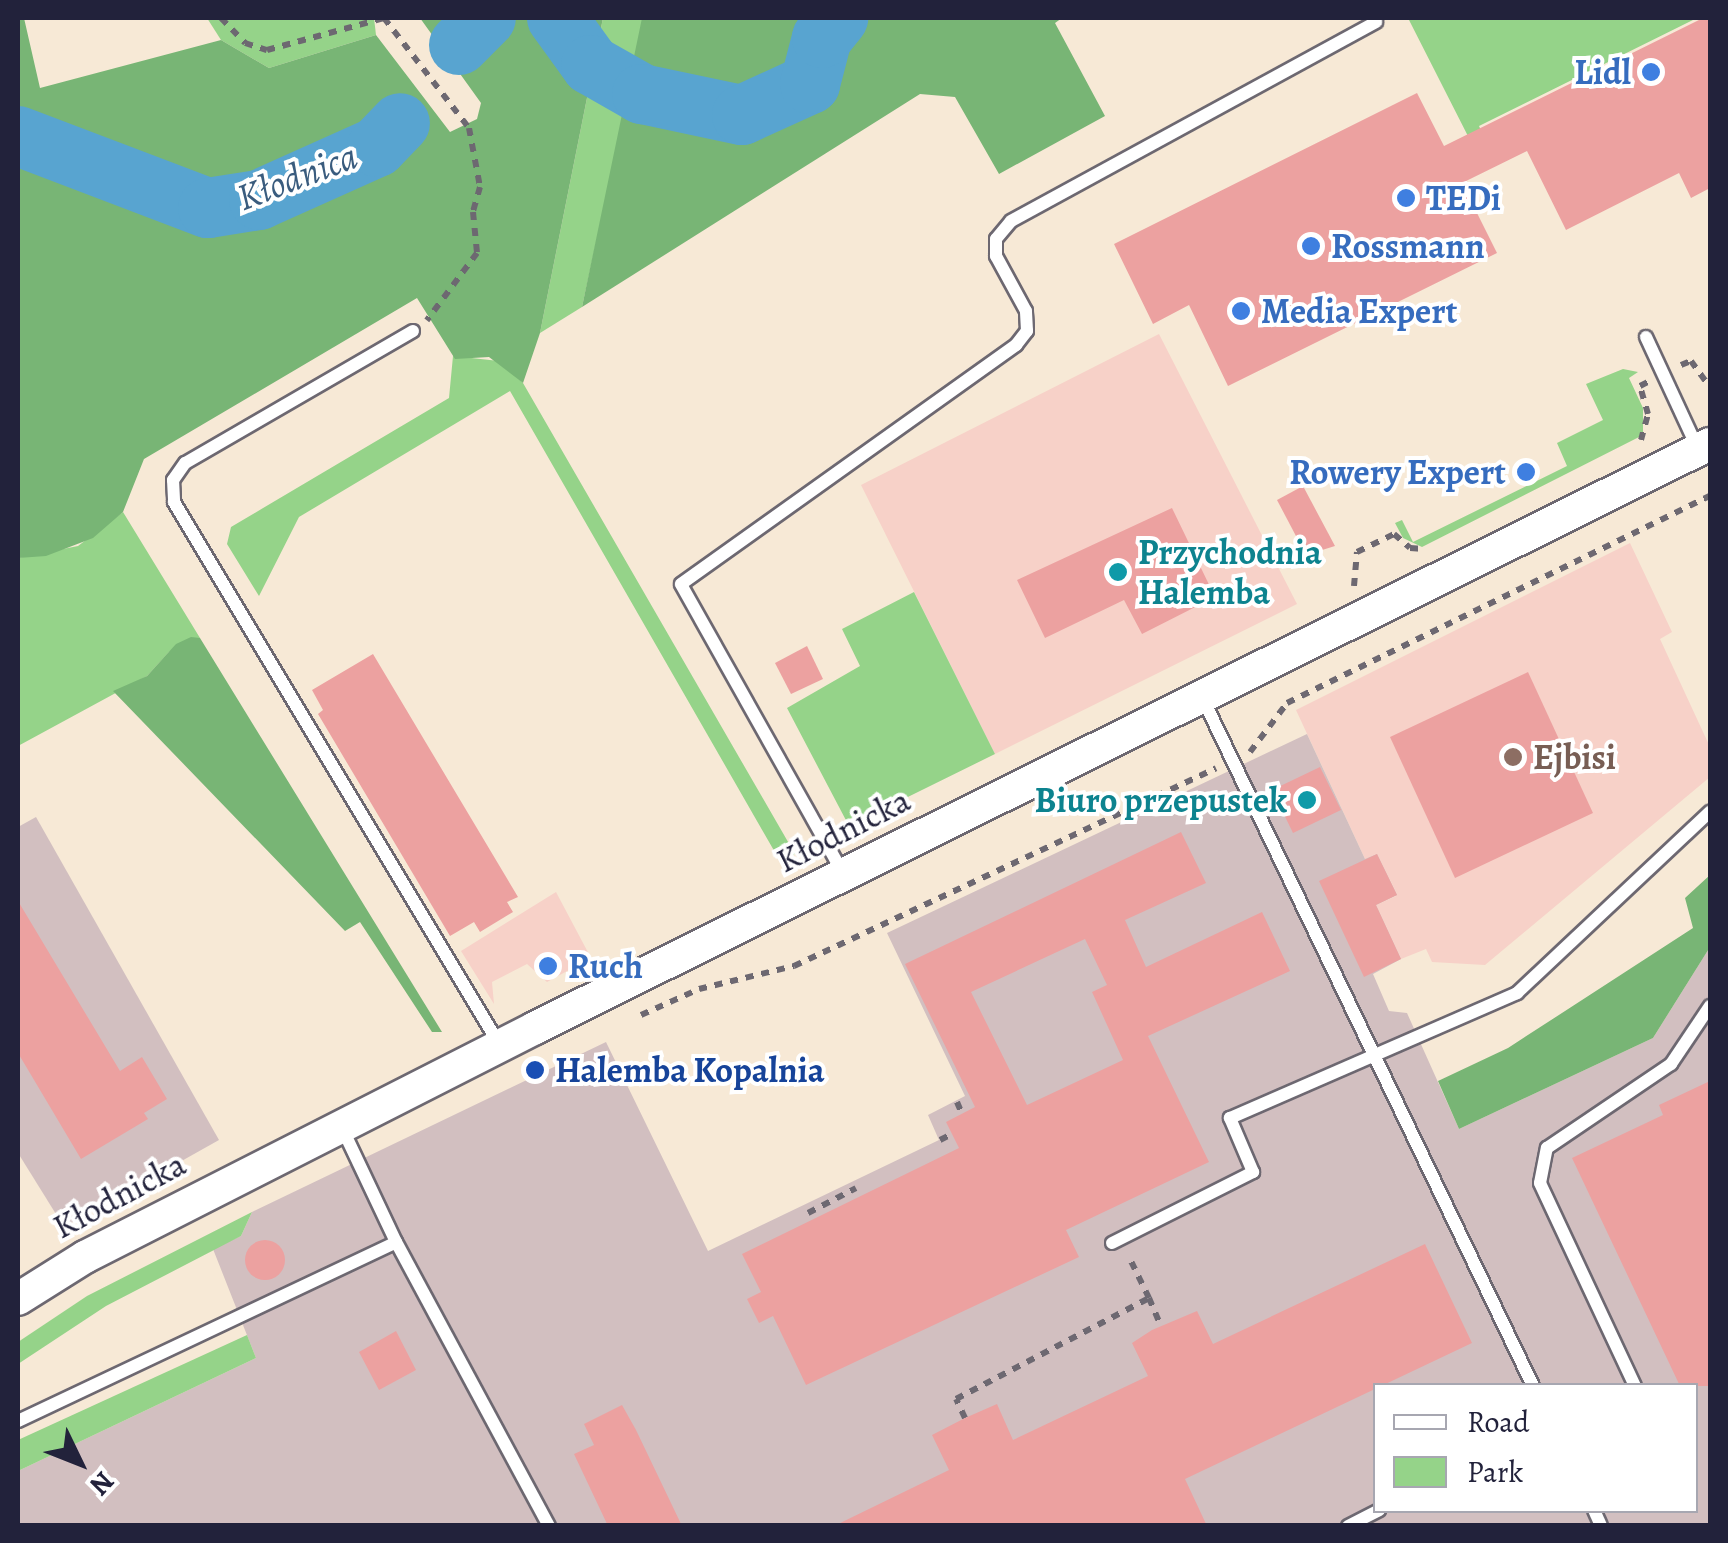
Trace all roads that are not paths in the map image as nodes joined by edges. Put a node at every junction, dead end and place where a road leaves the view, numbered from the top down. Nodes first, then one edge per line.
1 (1376, 22) dead end
2 (412, 331) road end
3 (1646, 338) dead end
4 (1704, 447) edge
5 (1202, 697) junction
6 (1710, 812) edge
7 (844, 875) junction
8 (1710, 1006) edge
9 (500, 1046) junction
10 (1373, 1053) junction
11 (342, 1126) junction
12 (1116, 1241) road end
13 (396, 1242) junction
14 (18, 1298) edge
15 (1532, 1383) edge
16 (1634, 1383) edge
17 (18, 1422) edge
18 (1373, 1513) edge
19 (548, 1526) edge
20 (1348, 1526) edge

1 - 7 lane
2 - 9 lane
3 - 4 lane
4 - 5 street, Kłodnicka
5 - 7 street, Kłodnicka
5 - 10 lane
6 - 10 lane
7 - 9 street, Kłodnicka
8 - 16 lane
9 - 11 street, Kłodnicka
10 - 12 lane
10 - 15 lane
11 - 13 lane
11 - 14 street, Kłodnicka
13 - 17 lane
13 - 19 lane
18 - 20 lane

